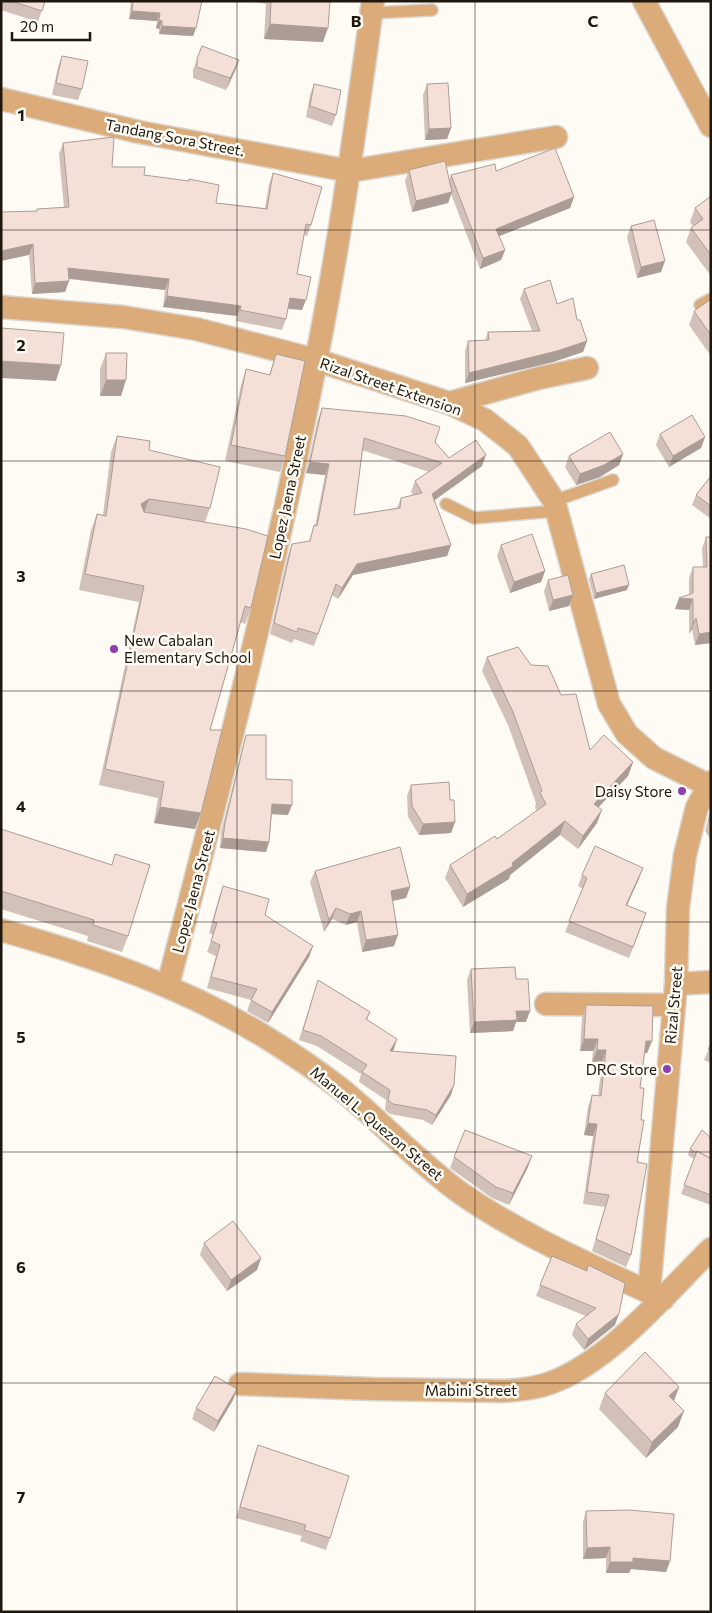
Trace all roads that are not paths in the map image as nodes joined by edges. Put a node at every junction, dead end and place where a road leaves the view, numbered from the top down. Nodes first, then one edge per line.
1 (644, 1) edge
2 (372, 7) edge
3 (432, 10) dead end
4 (1, 99) edge
5 (711, 126) edge
6 (556, 136) dead end
7 (350, 170) junction
8 (711, 299) edge
9 (700, 305) edge
10 (1, 306) edge
11 (316, 360) junction
12 (587, 368) dead end
13 (449, 403) junction
14 (613, 480) dead end
15 (446, 504) dead end
16 (555, 506) junction
17 (709, 783) edge
18 (1, 930) edge
19 (711, 982) edge
20 (168, 985) junction
21 (675, 994) junction
22 (546, 1004) dead end
23 (711, 1249) edge
24 (656, 1295) junction
25 (240, 1384) dead end

1 - 5 street
2 - 3 lane
2 - 7 street, Lopez Jaena Street
4 - 7 street, Tandang Sora Street.
6 - 7 street, Tandang Sora Street.
7 - 11 street, Lopez Jaena Street
8 - 9 lane
10 - 11 street, Rizal Street Extension
11 - 13 street, Rizal Street Extension
11 - 20 street, Lopez Jaena Street
12 - 13 street
13 - 16 street, Rizal Street Extension
14 - 16 lane
15 - 16 lane
16 - 17 street, Rizal Street Extension
17 - 21 street, Rizal Street
18 - 20 street, Manuel L. Quezon Street
19 - 21 street
20 - 24 street, Manuel L. Quezon Street
21 - 22 street
21 - 24 street, Rizal Street
23 - 24 street, Mabini Street
24 - 25 street, Mabini Street

